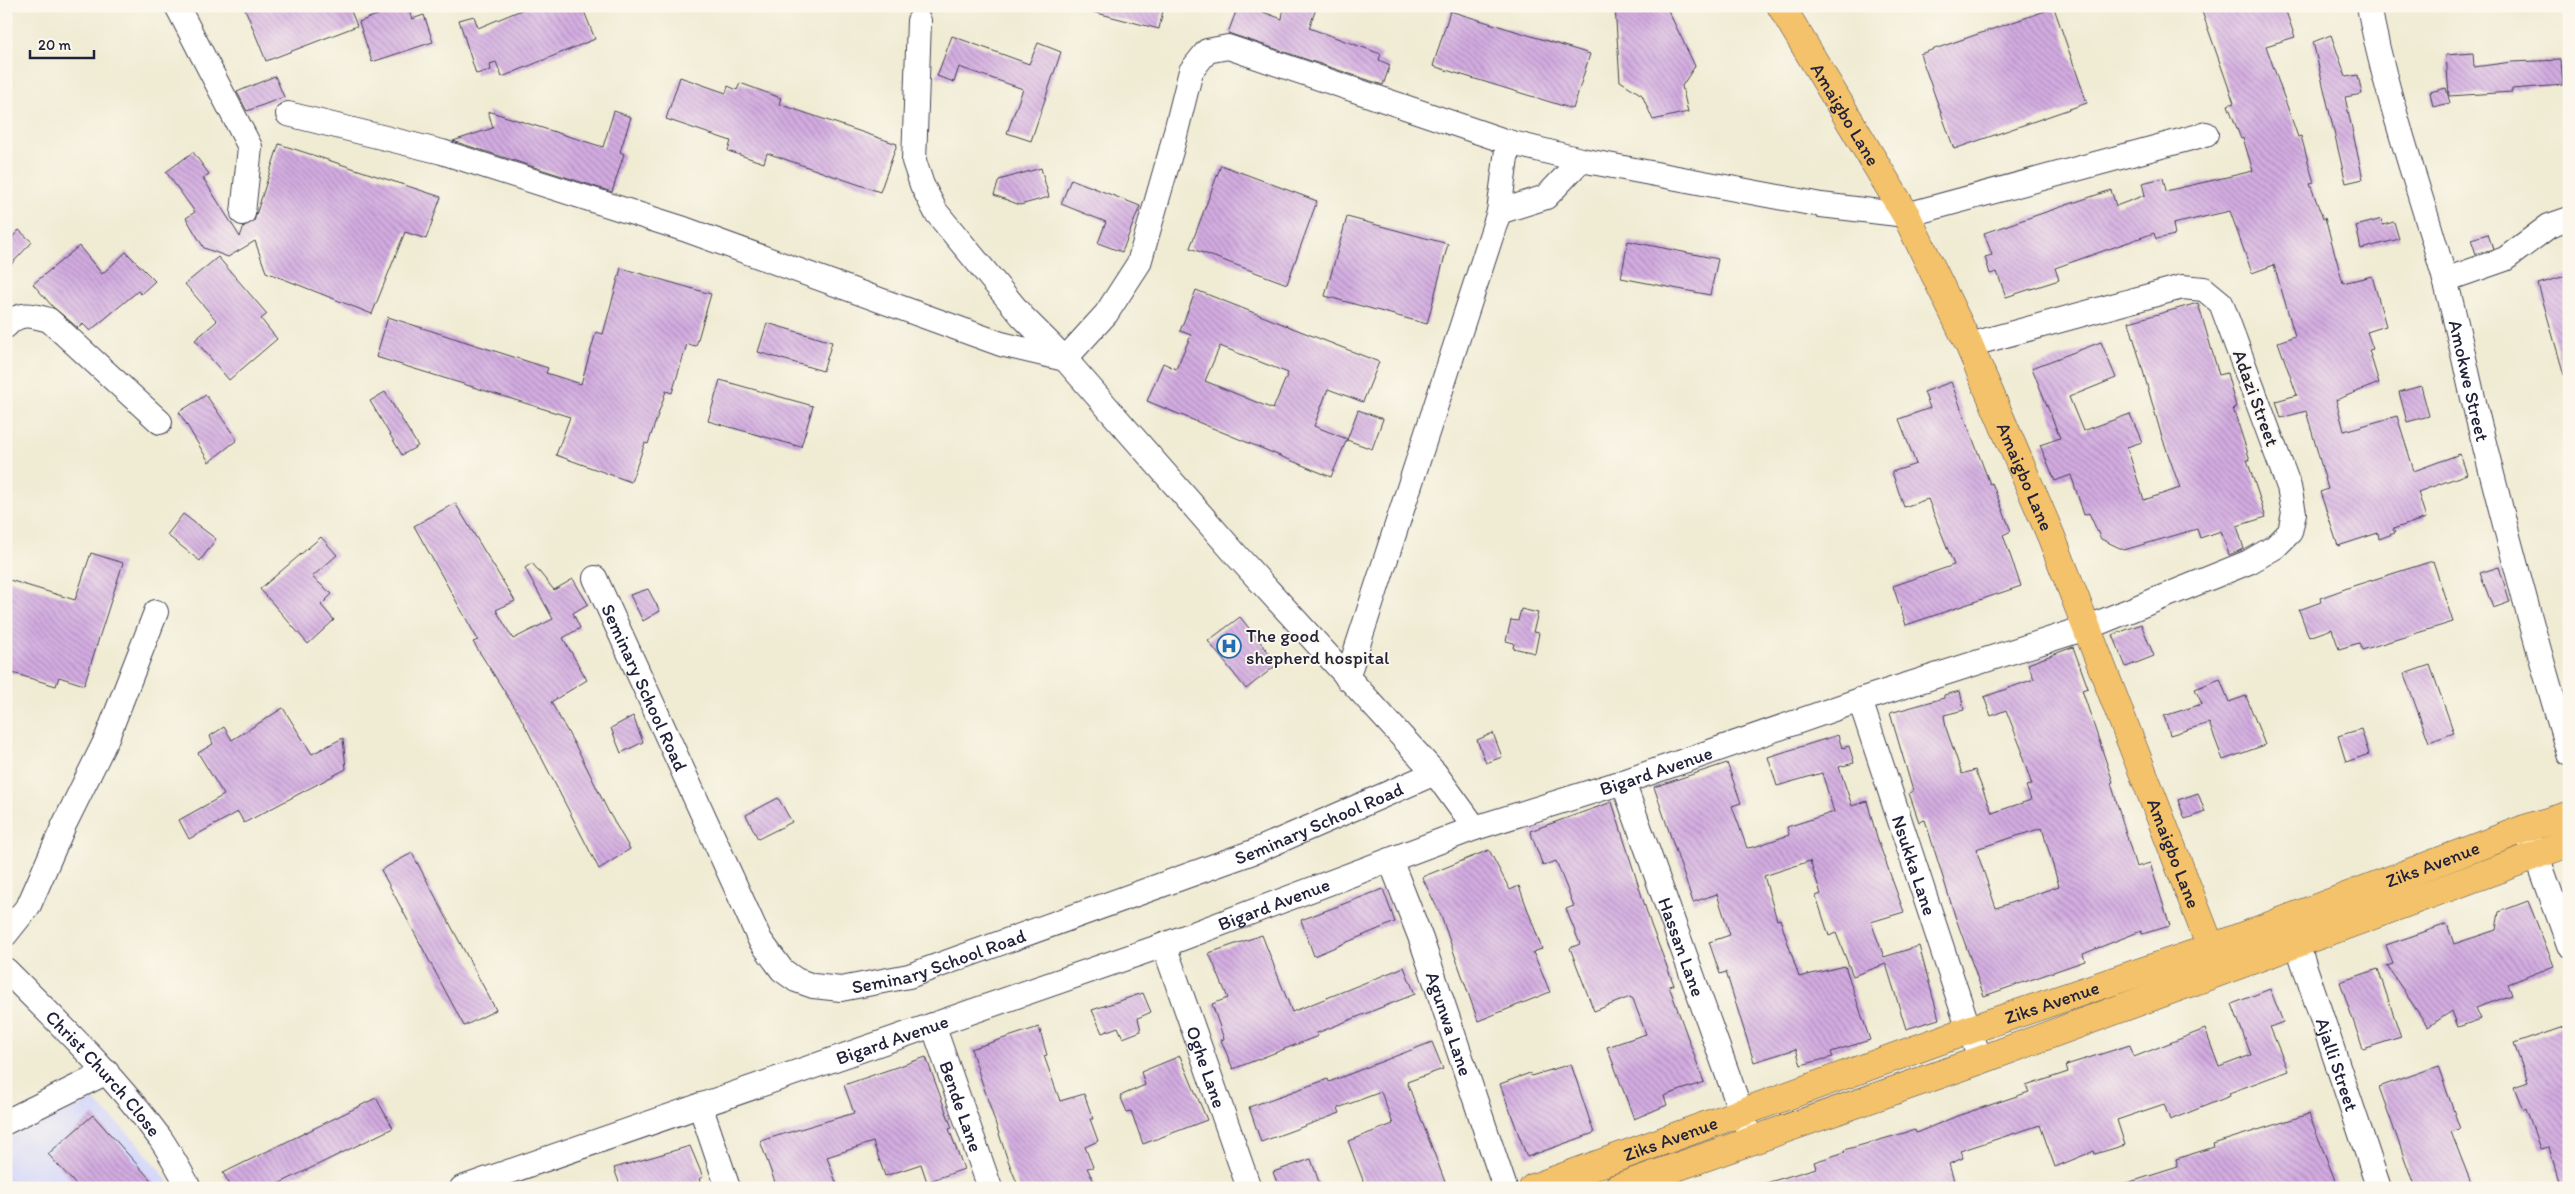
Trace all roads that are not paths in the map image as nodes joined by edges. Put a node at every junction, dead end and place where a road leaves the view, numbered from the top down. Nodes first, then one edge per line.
1 (177, 6) edge
2 (1781, 6) edge
3 (2369, 6) edge
4 (919, 22) dead end
5 (288, 114) dead end
6 (2206, 134) dead end
7 (1508, 142) junction
8 (1581, 160) junction
9 (1499, 212) junction
10 (243, 214) dead end
11 (1906, 215) junction
12 (2569, 219) edge
13 (2445, 280) junction
14 (6, 326) edge
15 (1969, 345) junction
16 (1065, 359) junction
17 (160, 422) dead end
18 (595, 578) dead end
19 (156, 612) dead end
20 (2086, 628) junction
21 (1348, 678) junction
22 (1860, 700) junction
23 (2569, 754) edge
24 (1435, 773) junction
25 (1623, 782) junction
26 (2569, 815) edge
27 (1475, 828) junction
28 (2524, 829) junction
29 (2569, 843) edge
30 (2536, 856) junction
31 (1391, 862) junction
32 (2292, 931) junction
33 (6, 934) edge
34 (1164, 945) junction
35 (2569, 946) edge
36 (2216, 959) junction
37 (6, 970) edge
38 (933, 1025) junction
39 (1969, 1030) junction
40 (1981, 1060) junction
41 (107, 1072) junction
42 (700, 1105) junction
43 (1740, 1113) junction
44 (6, 1122) edge
45 (1750, 1140) junction
46 (1602, 1177) edge
47 (466, 1187) edge
48 (189, 1188) edge
49 (728, 1188) edge
50 (990, 1188) edge
51 (1249, 1188) edge
52 (1505, 1188) edge
53 (1533, 1188) edge
54 (1617, 1188) edge
55 (2379, 1188) edge

1 - 10 street
2 - 11 main road, Amaigbo Lane
3 - 13 street, Amokwe Street
4 - 16 street
5 - 16 street
6 - 11 street
7 - 8 street
7 - 9 street
7 - 16 street
8 - 9 street
8 - 11 street
9 - 21 street
11 - 15 main road, Amaigbo Lane
12 - 13 street
13 - 23 street, Amokwe Street
14 - 17 street
15 - 20 main road, Amaigbo Lane
15 - 20 street, Adazi Street
16 - 21 street
18 - 24 street, Seminary School Road
19 - 33 street
20 - 22 street, Bigard Avenue
20 - 36 main road, Amaigbo Lane
21 - 24 street
22 - 25 street, Bigard Avenue
22 - 39 street, Nsukka Lane
24 - 27 street
25 - 27 street, Bigard Avenue
25 - 43 street, Hassan Lane
26 - 28 main road, Ziks Avenue
27 - 31 street, Bigard Avenue
28 - 30 street
28 - 32 main road, Ziks Avenue
29 - 30 main road, Ziks Avenue
30 - 32 main road, Ziks Avenue
30 - 35 street
31 - 34 street, Bigard Avenue
31 - 52 street, Agunwa Lane
32 - 36 main road, Ziks Avenue
32 - 55 street, Ajalli Street
34 - 38 street, Bigard Avenue
34 - 51 street, Oghe Lane
36 - 39 main road, Ziks Avenue
36 - 40 main road, Ziks Avenue
37 - 41 street, Christ Church Close
38 - 42 street, Bigard Avenue
38 - 50 street, Bende Lane
39 - 40 street, Nsukka Lane
39 - 43 main road, Ziks Avenue
40 - 45 main road, Ziks Avenue
41 - 44 street
41 - 48 street, Christ Church Close
42 - 47 street, Bigard Avenue
42 - 49 street
43 - 45 street, Hassan Lane
43 - 46 main road, Ziks Avenue
45 - 54 main road, Ziks Avenue
46 - 53 main road, Ziks Avenue

